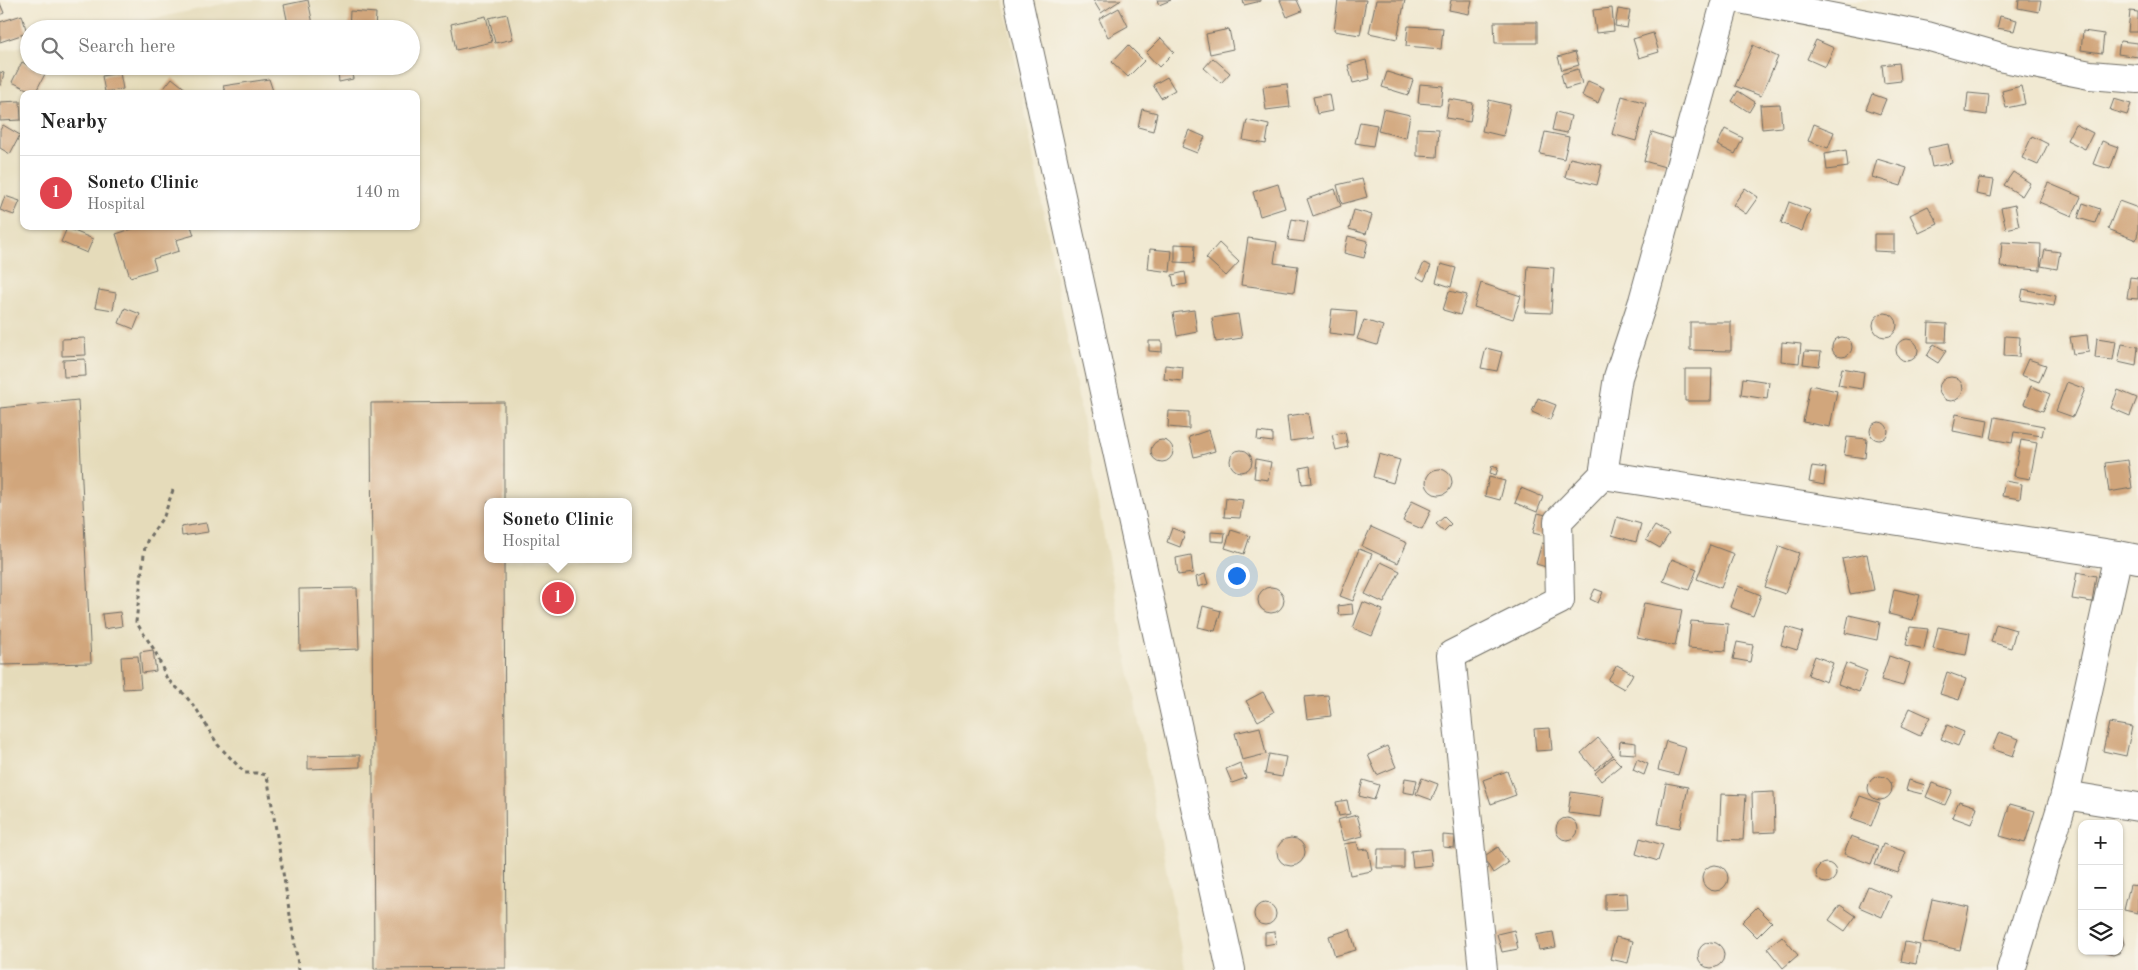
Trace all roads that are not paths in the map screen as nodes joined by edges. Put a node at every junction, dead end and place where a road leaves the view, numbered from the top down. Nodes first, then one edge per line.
1 (1018, 0) edge
2 (1726, 0) edge
3 (1745, 0) edge
4 (2138, 79) edge
5 (1602, 475) junction
6 (2128, 557) edge
7 (2065, 795) junction
8 (2138, 807) edge
9 (1230, 970) edge
10 (1483, 970) edge
11 (2011, 970) edge

1 - 9 street
2 - 5 street
3 - 4 street
5 - 6 street
5 - 10 street
6 - 7 street
7 - 8 street
7 - 11 street

